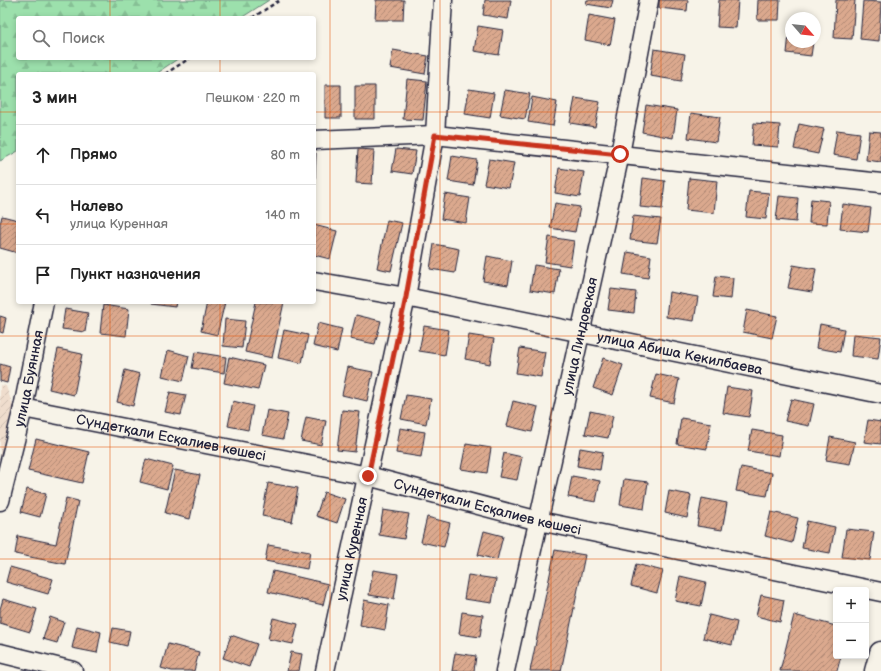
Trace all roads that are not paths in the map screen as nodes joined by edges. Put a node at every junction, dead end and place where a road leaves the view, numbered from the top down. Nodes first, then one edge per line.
1 (443, 0) edge
2 (649, 0) edge
3 (435, 135) junction
4 (316, 140) edge
5 (620, 154) junction
6 (881, 182) edge
7 (316, 281) edge
8 (406, 297) junction
9 (44, 304) edge
10 (579, 334) junction
11 (881, 394) edge
12 (23, 408) junction
13 (368, 476) junction
14 (1, 495) edge
15 (539, 520) junction
16 (881, 592) edge
17 (0, 652) edge
18 (881, 653) edge
19 (73, 671) edge
20 (325, 671) edge
21 (505, 671) edge
22 (876, 671) edge

1 - 3 street, улица Куренная
2 - 5 street, улица Линдовская
3 - 4 street
3 - 5 street
3 - 8 street, улица Куренная
5 - 6 street
5 - 10 street, улица Линдовская
7 - 8 street, улица Абиша Кекилбаева
8 - 10 street, улица Абиша Кекилбаева
8 - 13 street, улица Куренная
9 - 12 street, улица Буянная
10 - 11 street, улица Абиша Кекилбаева
10 - 15 street, улица Линдовская
12 - 13 street, Сүндетқали Есқалиев көшесі
12 - 14 street, улица Буянная
13 - 15 street, Сүндетқали Есқалиев көшесі
13 - 20 street, улица Куренная
15 - 16 street, Сүндетқали Есқалиев көшесі
15 - 21 street, улица Линдовская
17 - 19 street
18 - 22 main road

